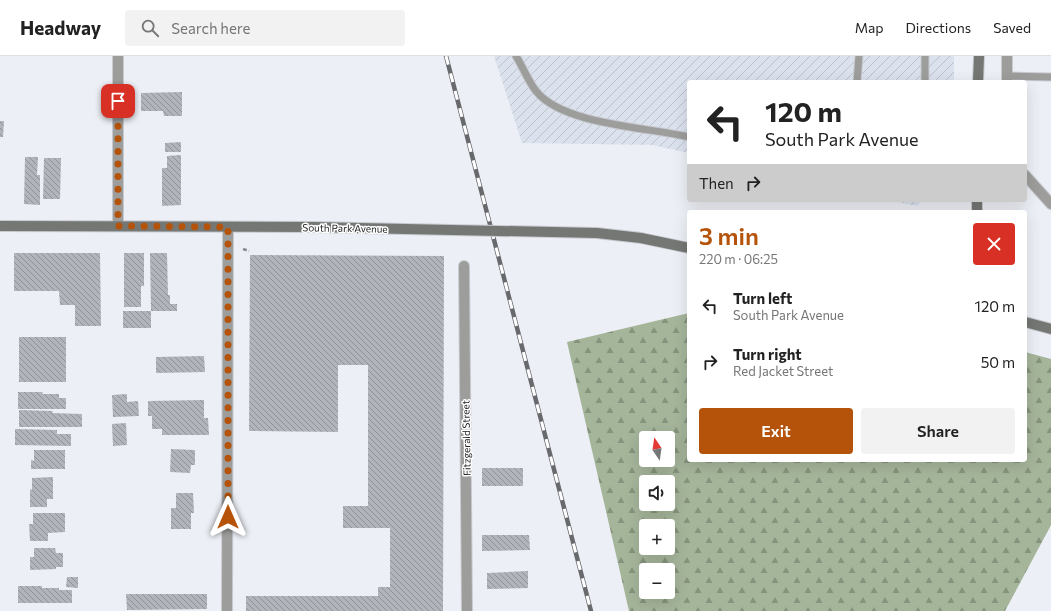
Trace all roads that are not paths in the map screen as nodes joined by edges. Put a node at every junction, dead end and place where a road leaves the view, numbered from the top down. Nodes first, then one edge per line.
1 (118, 56) edge
2 (516, 56) edge
3 (859, 56) edge
4 (925, 56) edge
5 (979, 56) edge
6 (1006, 56) edge
7 (1051, 77) edge
8 (1007, 79) edge
9 (857, 80) edge
10 (925, 80) edge
11 (978, 80) edge
12 (687, 137) edge
13 (1027, 176) edge
14 (1051, 204) edge
15 (0, 226) edge
16 (118, 226) junction
17 (228, 227) junction
18 (687, 248) edge
19 (464, 266) dead end
20 (1027, 322) edge
21 (1051, 328) edge
22 (227, 611) edge
23 (467, 611) edge

1 - 16 street
2 - 12 lane
3 - 9 lane
4 - 10 lane
5 - 11 street
6 - 8 street
7 - 8 lane
13 - 14 street
15 - 16 street, South Park Avenue
16 - 17 street, South Park Avenue
17 - 18 street, South Park Avenue, bridge
17 - 22 street
19 - 23 street, Fitzgerald Street
20 - 21 street

